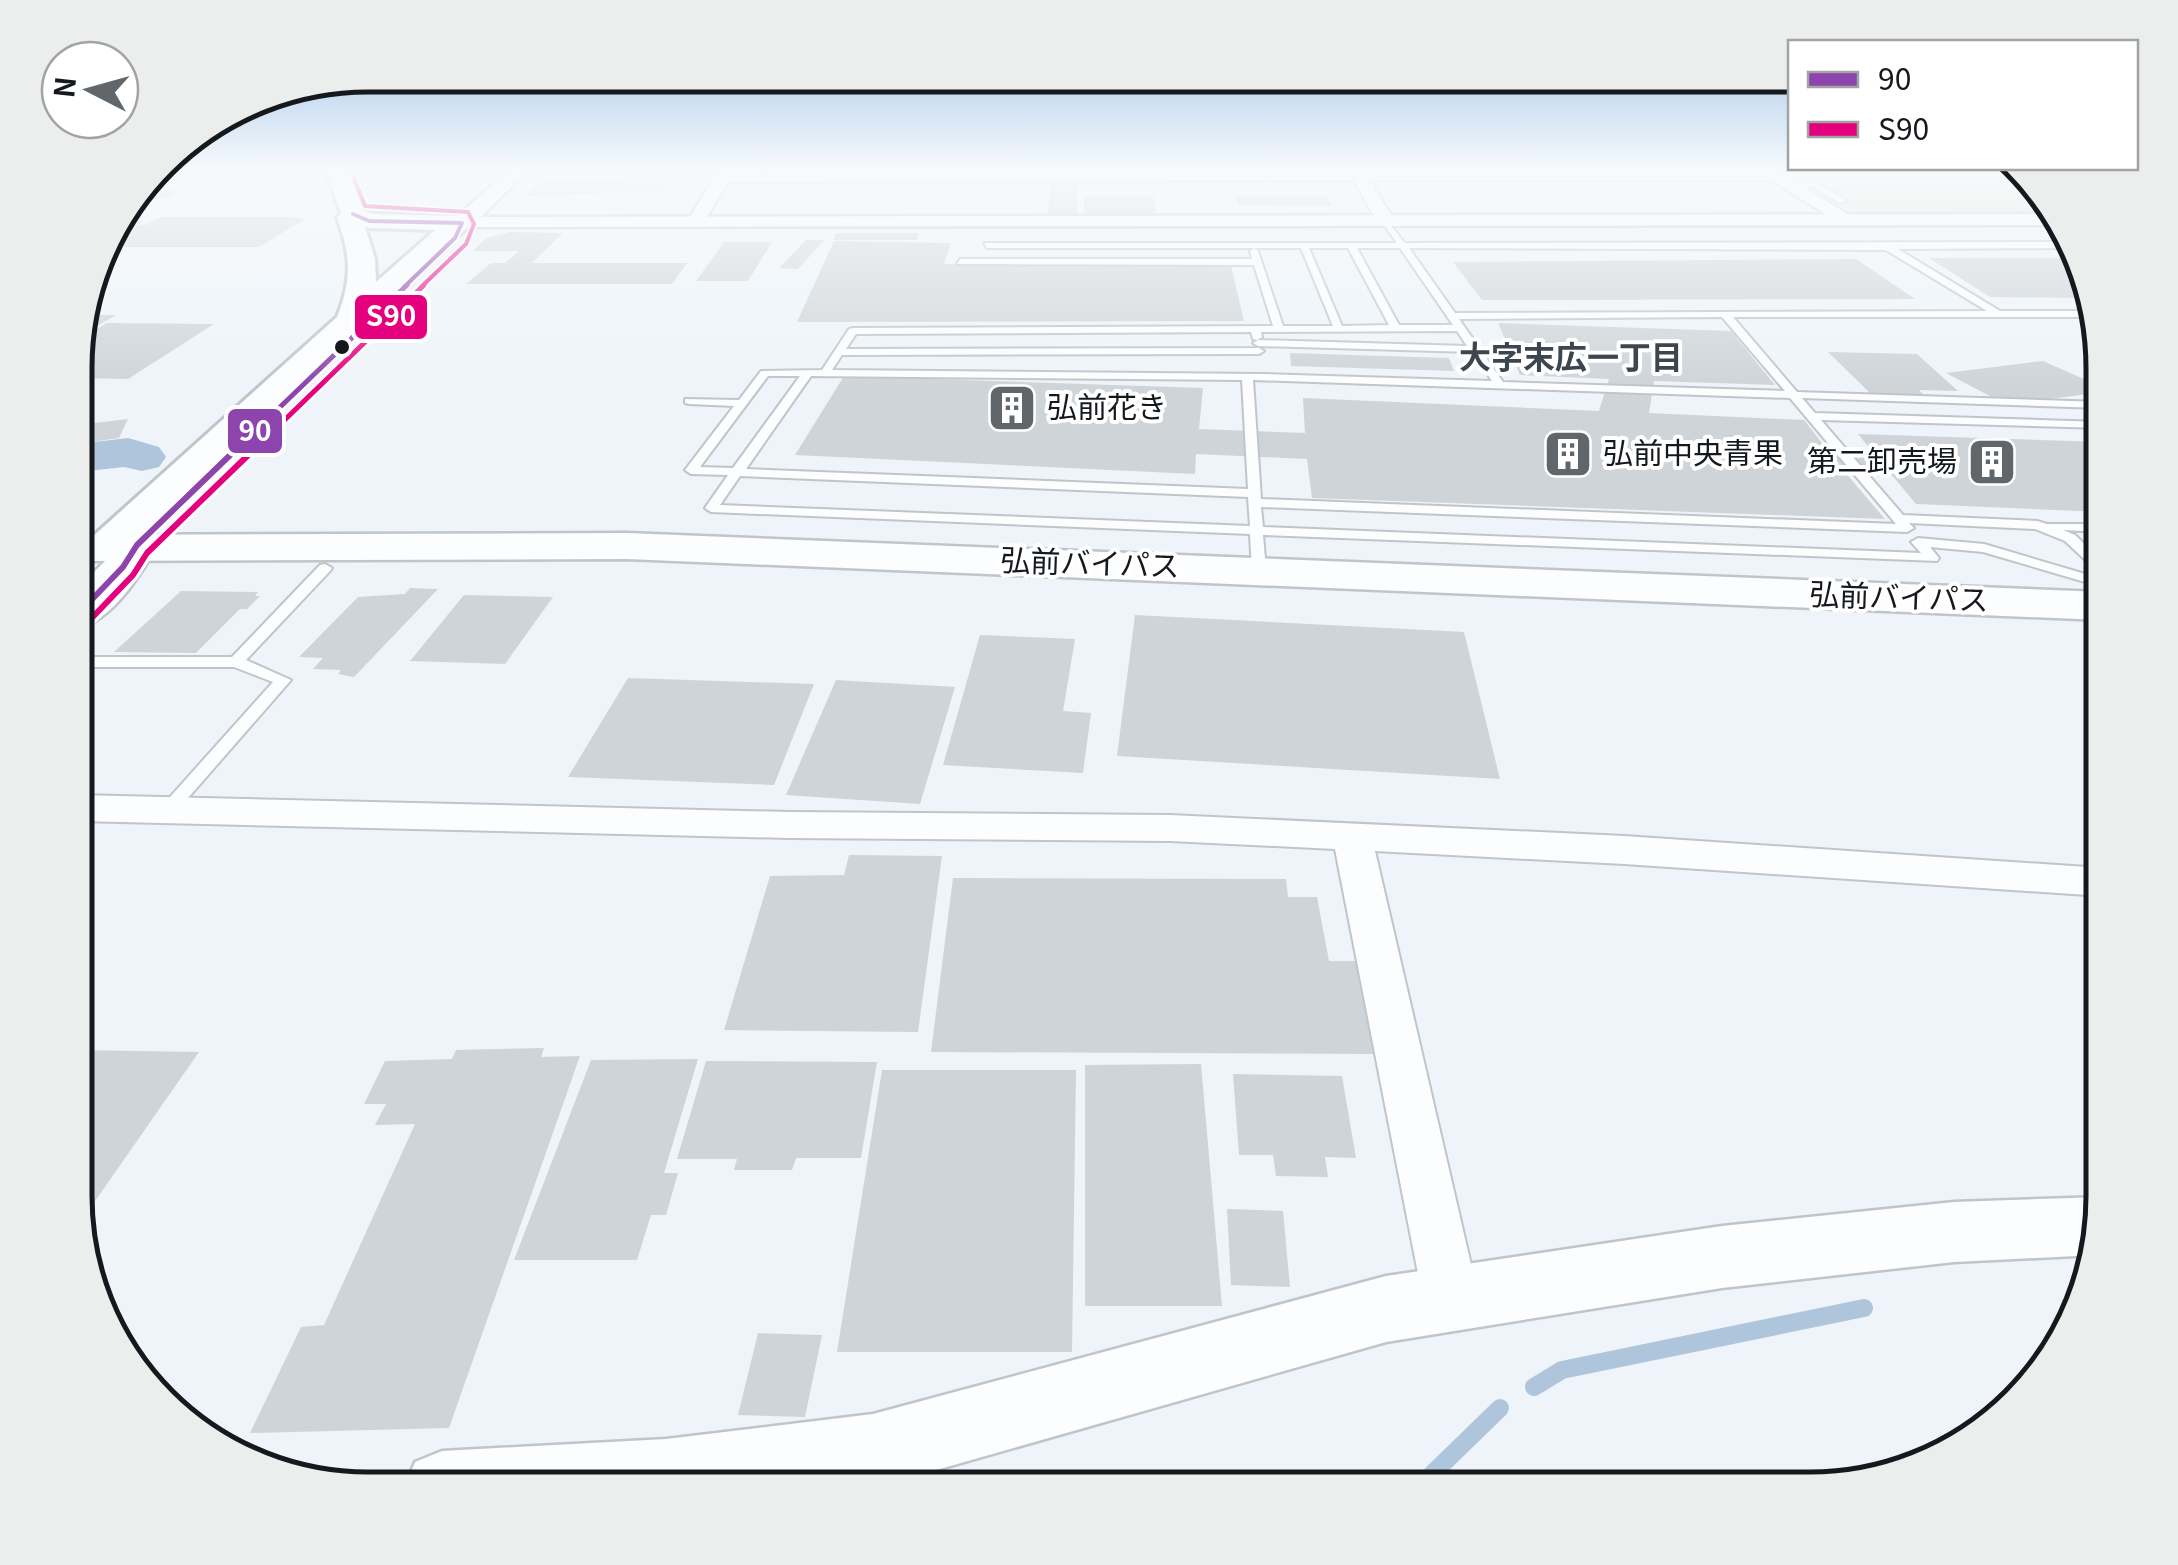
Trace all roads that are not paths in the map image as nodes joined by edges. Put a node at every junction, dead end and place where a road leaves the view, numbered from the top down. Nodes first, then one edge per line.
1 (359, 242) edge
2 (435, 242) edge
3 (451, 242) edge
4 (988, 242) edge
5 (1400, 242) edge
6 (987, 246) junction
7 (1253, 246) junction
8 (1304, 246) junction
9 (1351, 246) junction
10 (1403, 246) junction
11 (2057, 246) edge
12 (1888, 247) junction
13 (960, 262) dead end
14 (986, 262) junction
15 (1258, 262) junction
16 (1726, 314) junction
17 (1998, 314) junction
18 (2080, 314) edge
19 (1452, 316) junction
20 (350, 320) junction
21 (1396, 328) junction
22 (1460, 328) junction
23 (1255, 329) junction
24 (1279, 329) junction
25 (1338, 329) junction
26 (1258, 347) junction
27 (1475, 349) junction
28 (838, 352) junction
29 (808, 373) junction
30 (825, 373) junction
31 (1247, 377) junction
32 (1262, 378) junction
33 (1500, 385) junction
34 (1794, 394) junction
35 (689, 402) dead end
36 (742, 403) junction
37 (2085, 404) edge
38 (1812, 416) junction
39 (2085, 424) edge
40 (737, 473) junction
41 (1253, 498) junction
42 (1903, 523) junction
43 (2037, 525) junction
44 (2085, 527) edge
45 (1918, 542) junction
46 (1258, 551) junction
47 (2085, 551) edge
48 (97, 560) edge
49 (326, 568) junction
50 (2085, 578) edge
51 (2085, 605) edge
52 (2085, 629) edge
53 (92, 662) edge
54 (236, 662) junction
55 (93, 808) edge
56 (168, 810) junction
57 (1352, 836) junction
58 (2085, 881) edge
59 (2083, 1226) edge
60 (1451, 1299) junction
61 (698, 1472) edge

1 - 20 main road
2 - 20 main road
3 - 48 main road
4 - 6 lane
5 - 10 lane
6 - 7 lane
6 - 14 lane
7 - 8 lane
7 - 15 lane
8 - 9 lane
8 - 25 lane
9 - 10 lane
9 - 21 lane
10 - 12 lane
10 - 19 lane
11 - 12 lane
12 - 17 lane
13 - 14 lane
14 - 15 lane
15 - 24 lane
16 - 17 lane
16 - 19 lane
16 - 34 lane
17 - 18 lane
19 - 22 lane
20 - 48 main road
21 - 22 lane
21 - 25 lane
22 - 27 lane
23 - 24 lane
23 - 26 lane
23 - 28 lane
24 - 25 lane
26 - 27 lane
26 - 28 lane
26 - 32 lane
27 - 33 lane
28 - 30 lane
29 - 30 lane
29 - 36 lane
29 - 40 lane
30 - 31 lane
31 - 32 lane
31 - 41 lane
32 - 33 lane
33 - 34 lane
34 - 37 lane
34 - 38 lane
35 - 36 lane
36 - 40 lane
38 - 39 lane
38 - 42 lane
40 - 41 lane
40 - 46 lane
41 - 42 lane
41 - 46 lane
42 - 43 lane
42 - 45 lane
43 - 44 lane
43 - 47 lane
45 - 46 lane
45 - 50 lane
46 - 48 main road, 弘前バイパス
46 - 51 main road, 弘前バイパス
48 - 49 main road, 弘前バイパス
49 - 52 main road, 弘前バイパス
49 - 54 lane
53 - 54 lane
54 - 56 lane
55 - 56 street
56 - 57 street
57 - 58 street
57 - 60 street
59 - 60 street
60 - 61 street

